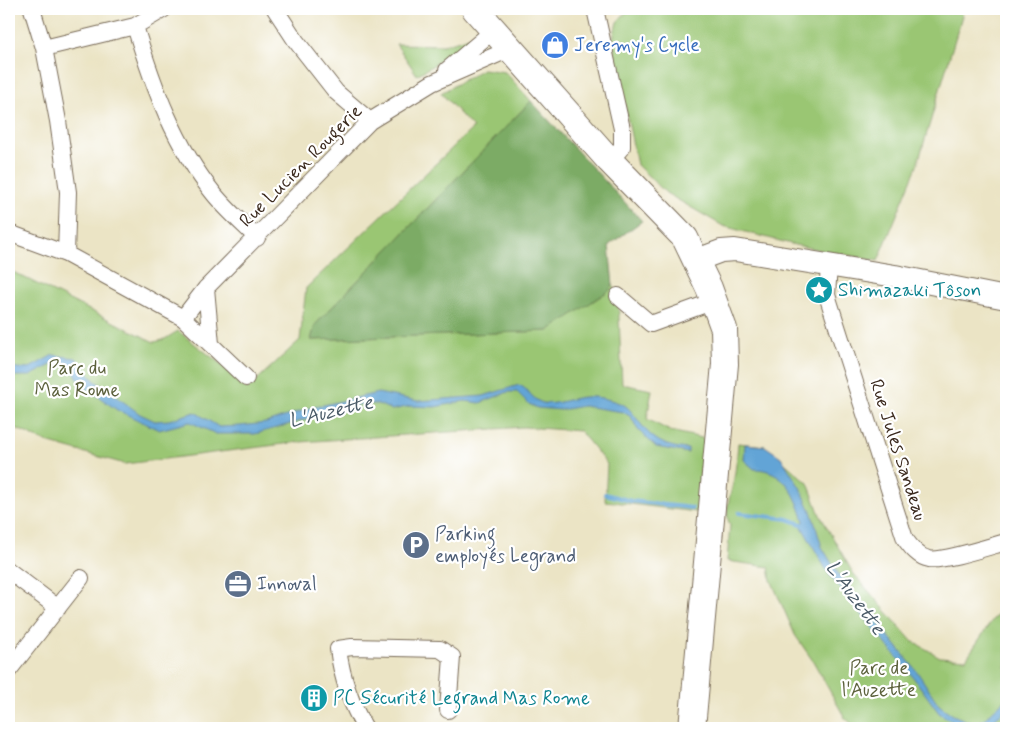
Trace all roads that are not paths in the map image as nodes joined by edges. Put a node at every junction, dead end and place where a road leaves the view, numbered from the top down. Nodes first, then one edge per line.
1 (32, 9) edge
2 (164, 9) edge
3 (275, 9) edge
4 (475, 9) edge
5 (595, 9) edge
6 (135, 26) junction
7 (502, 39) junction
8 (44, 48) junction
9 (432, 83) junction
10 (370, 121) junction
11 (610, 161) junction
12 (9, 234) edge
13 (257, 238) junction
14 (66, 254) junction
15 (697, 260) junction
16 (829, 266) junction
17 (206, 288) junction
18 (618, 296) dead end
19 (1006, 298) edge
20 (714, 301) junction
21 (183, 318) junction
22 (211, 344) junction
23 (246, 378) dead end
24 (1006, 542) edge
25 (9, 571) edge
26 (81, 578) dead end
27 (58, 608) junction
28 (9, 670) edge
29 (448, 710) dead end
30 (365, 728) edge
31 (692, 728) edge

1 - 8 street
2 - 6 street
3 - 10 street
4 - 7 main road
5 - 11 street
6 - 8 street
6 - 13 street
7 - 9 street, Rue Lucien Rougerie
7 - 9 street, Rue Lucien Rougerie
7 - 11 main road
8 - 14 street
9 - 10 street, Rue Lucien Rougerie
10 - 13 street, Rue Lucien Rougerie
11 - 15 main road
12 - 14 street
13 - 17 street, Rue Lucien Rougerie
14 - 21 street
15 - 16 street
15 - 20 main road
16 - 19 street
16 - 24 street, Rue Jules Sandeau
17 - 21 street, Rue Lucien Rougerie
17 - 22 street
18 - 20 street
20 - 31 main road
21 - 22 street
22 - 23 street
25 - 27 street
26 - 27 street
27 - 28 street
29 - 30 street

